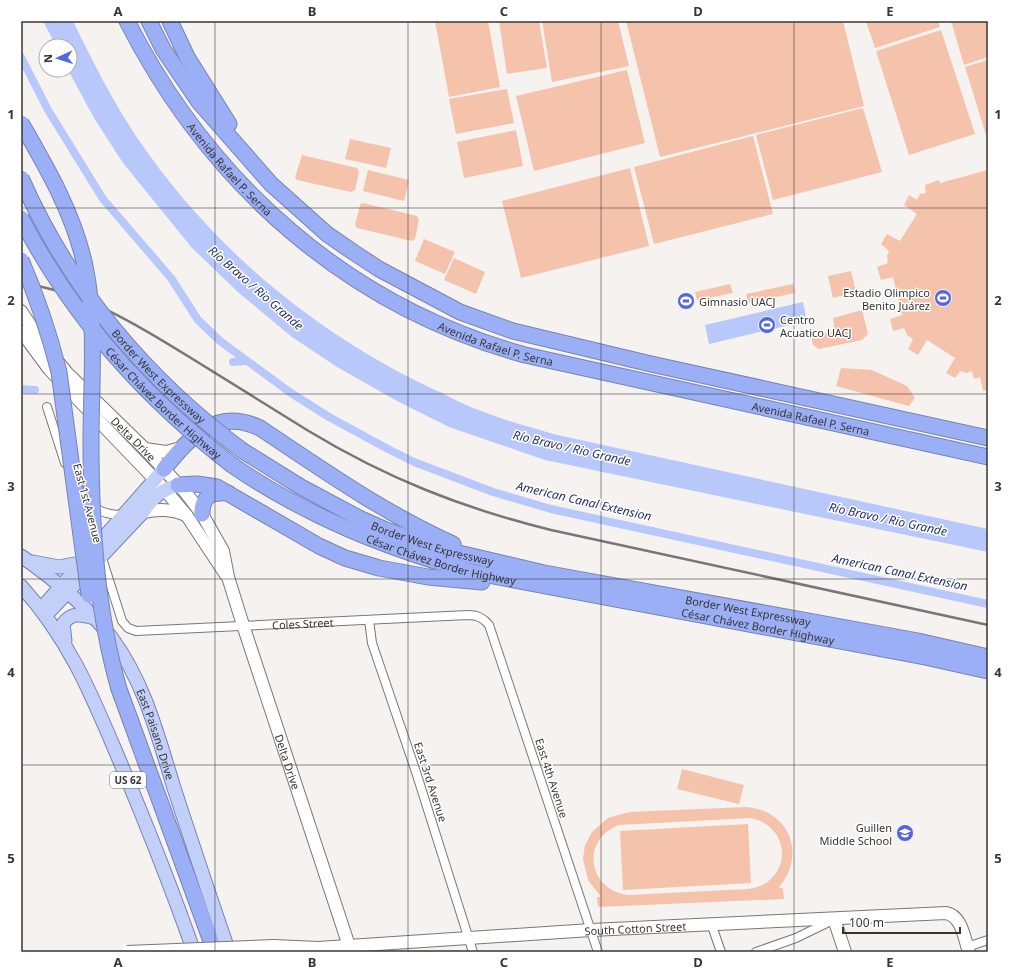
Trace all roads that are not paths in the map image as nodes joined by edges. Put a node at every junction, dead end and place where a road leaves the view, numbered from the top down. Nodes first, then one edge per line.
1 (127, 21) edge
2 (149, 21) edge
3 (170, 21) edge
4 (21, 123) edge
5 (246, 157) junction
6 (21, 178) edge
7 (21, 218) edge
8 (21, 260) edge
9 (21, 311) edge
10 (26, 333) edge
11 (47, 407) dead end
12 (988, 438) edge
13 (181, 448) junction
14 (145, 449) junction
15 (988, 457) edge
16 (65, 460) junction
17 (159, 474) junction
18 (171, 488) junction
19 (228, 493) junction
20 (143, 512) junction
21 (202, 514) junction
22 (122, 515) junction
23 (187, 516) junction
24 (95, 554) junction
25 (24, 558) edge
26 (508, 566) junction
27 (84, 567) junction
28 (228, 577) junction
29 (543, 582) junction
30 (21, 586) edge
31 (64, 589) junction
32 (43, 612) junction
33 (478, 616) joint
34 (95, 618) junction
35 (369, 620) junction
36 (243, 625) junction
37 (128, 628) joint
38 (873, 640) junction
39 (67, 646) junction
40 (988, 657) edge
41 (988, 671) edge
42 (114, 690) junction
43 (834, 919) junction
44 (712, 926) junction
45 (591, 930) junction
46 (469, 939) junction
47 (988, 940) edge
48 (350, 949) edge
49 (313, 950) edge
50 (968, 950) edge
51 (127, 952) edge
52 (194, 952) edge
53 (206, 952) edge
54 (215, 952) edge
55 (229, 952) edge
56 (473, 952) edge
57 (598, 952) edge
58 (721, 952) edge
59 (756, 952) edge
60 (845, 952) edge

1 - 15 highway, Avenida Rafael P. Serna
2 - 5 highway, Avenida Rafael P. Serna
3 - 5 highway
4 - 42 highway, bridge
5 - 12 highway, Avenida Rafael P. Serna
6 - 26 highway, Border West Expressway, bridge
7 - 29 highway, César Chávez Border Highway, bridge
8 - 42 highway, bridge
9 - 10 main road, Delta Drive
10 - 14 main road, Delta Drive
10 - 17 main road, Delta Drive
11 - 16 street, East 1st Avenue
13 - 14 main road
13 - 17 highway
13 - 26 highway
14 - 17 main road, Delta Drive
16 - 22 street, East 1st Avenue
16 - 24 street, East 1st Avenue
17 - 18 main road, Delta Drive
17 - 22 main road
18 - 19 highway
18 - 20 main road
18 - 21 main road, Delta Drive
18 - 23 main road, Delta Drive
19 - 21 highway
19 - 29 highway
20 - 23 main road
20 - 24 main road
21 - 28 main road, Delta Drive
22 - 24 main road
23 - 28 main road, Delta Drive
24 - 27 main road
24 - 37 street, East 1st Avenue
25 - 27 main road
25 - 31 main road, East Paisano Drive
26 - 29 highway, Border West Expressway
27 - 31 main road
27 - 34 main road
28 - 36 main road, Delta Drive
29 - 38 highway, César Chávez Border Highway
30 - 32 main road, US 62
31 - 32 main road
31 - 34 main road, East Paisano Drive
32 - 39 main road, US 62
33 - 35 street, Coles Street
33 - 45 street, East 4th Avenue
34 - 39 main road
34 - 55 main road, East Paisano Drive
35 - 36 street, Coles Street
35 - 46 street, East 3rd Avenue
36 - 37 street, Coles Street
36 - 48 main road, Delta Drive
38 - 40 highway
38 - 41 highway, César Chávez Border Highway
39 - 52 main road, US 62
42 - 53 highway
42 - 54 highway
43 - 44 main road, South Cotton Street
43 - 50 main road, South Cotton Street
43 - 59 street
43 - 60 main road
44 - 45 main road, South Cotton Street
44 - 58 street
45 - 46 main road, South Cotton Street
45 - 57 street, East 4th Avenue
46 - 48 main road, South Cotton Street
46 - 56 street, East 3rd Avenue
47 - 50 street
48 - 49 main road, South Cotton Street
49 - 51 main road, South Cotton Street, bridge

